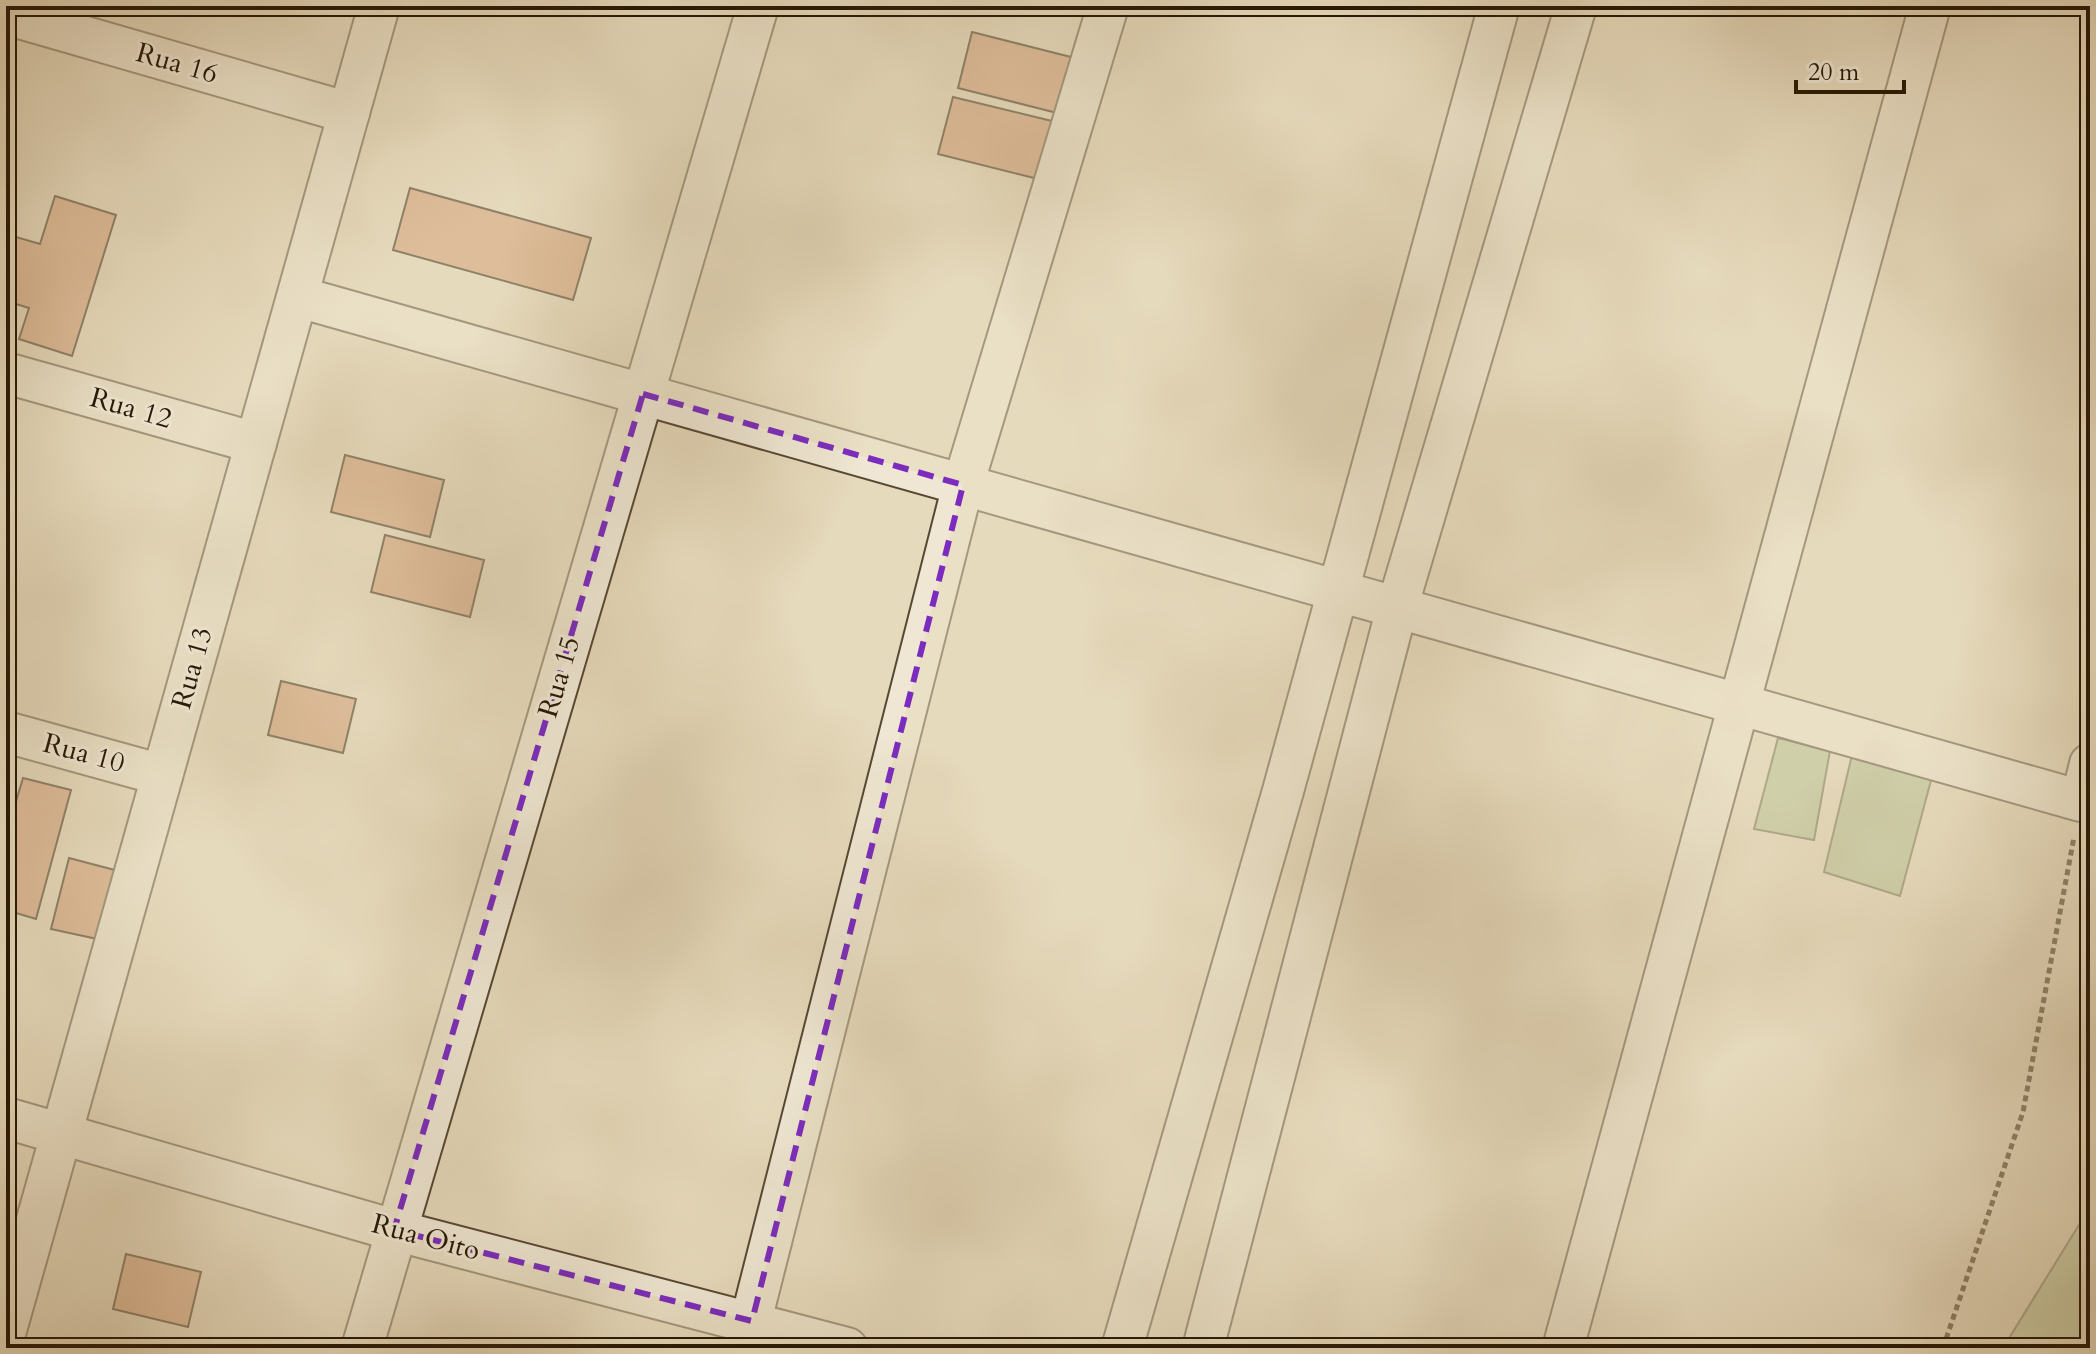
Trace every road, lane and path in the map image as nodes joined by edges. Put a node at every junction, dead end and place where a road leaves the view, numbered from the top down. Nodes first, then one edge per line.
1 (379, 6) edge
2 (758, 6) edge
3 (1108, 6) edge
4 (1499, 6) edge
5 (1576, 6) edge
6 (1930, 6) edge
7 (6, 14) edge
8 (349, 113) junction
9 (299, 297) junction
10 (6, 373) edge
11 (643, 394) junction
12 (256, 443) junction
13 (963, 485) junction
14 (1335, 590) junction
15 (1397, 608) junction
16 (1740, 705) junction
17 (6, 732) edge
18 (162, 775) junction
19 (2085, 782) edge
20 (6, 1118) edge
21 (61, 1134) junction
22 (394, 1230) junction
23 (6, 1330) edge
24 (748, 1334) edge
25 (362, 1348) edge
26 (847, 1348) edge
27 (1122, 1348) edge
28 (1203, 1348) edge
29 (1563, 1348) edge
30 (1943, 1348) edge

1 - 8 street, Rua 13
2 - 11 street, Rua 15
3 - 13 street
4 - 14 street
5 - 15 street
6 - 16 street
7 - 8 street, Rua 16
8 - 9 street, Rua 13
9 - 11 street
9 - 12 street, Rua 13
10 - 12 street, Rua 12
11 - 13 street
11 - 22 street, Rua 15
12 - 18 street, Rua 13
13 - 14 street
13 - 24 street
14 - 15 street
14 - 27 street
15 - 16 street
15 - 28 street
16 - 19 street
16 - 29 street
17 - 18 street, Rua 10
18 - 21 street, Rua 13
19 - 30 path
20 - 21 street, Rua Oito
21 - 22 street, Rua Oito
21 - 23 street, Rua 13
22 - 24 street, Rua Oito
22 - 25 street, Rua 15
24 - 26 street, Rua Oito

